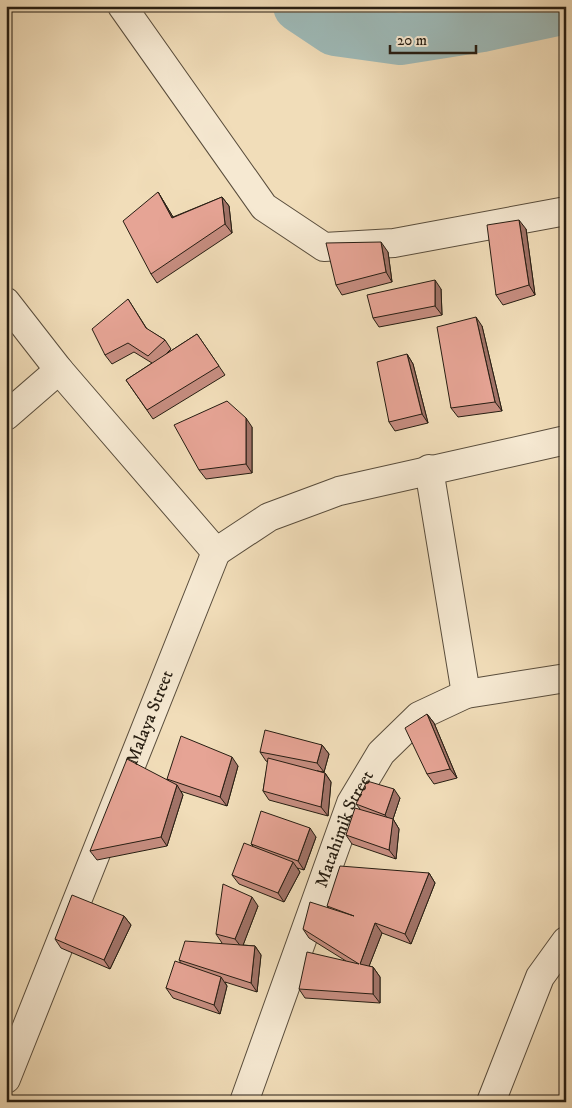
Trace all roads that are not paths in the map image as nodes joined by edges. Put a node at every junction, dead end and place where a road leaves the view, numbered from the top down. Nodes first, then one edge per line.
1 (122, 6) edge
2 (566, 211) edge
3 (6, 302) edge
4 (59, 370) junction
5 (6, 416) edge
6 (566, 440) edge
7 (429, 469) junction
8 (216, 552) junction
9 (566, 678) edge
10 (466, 694) junction
11 (566, 941) edge
12 (6, 1078) edge
13 (244, 1102) edge
14 (491, 1102) edge

1 - 2 street
3 - 4 street
4 - 5 street
4 - 8 street
6 - 7 street
7 - 8 street
7 - 10 street
8 - 12 street, Malaya Street
9 - 10 street, Matahimik Street
10 - 13 street, Matahimik Street
11 - 14 street

